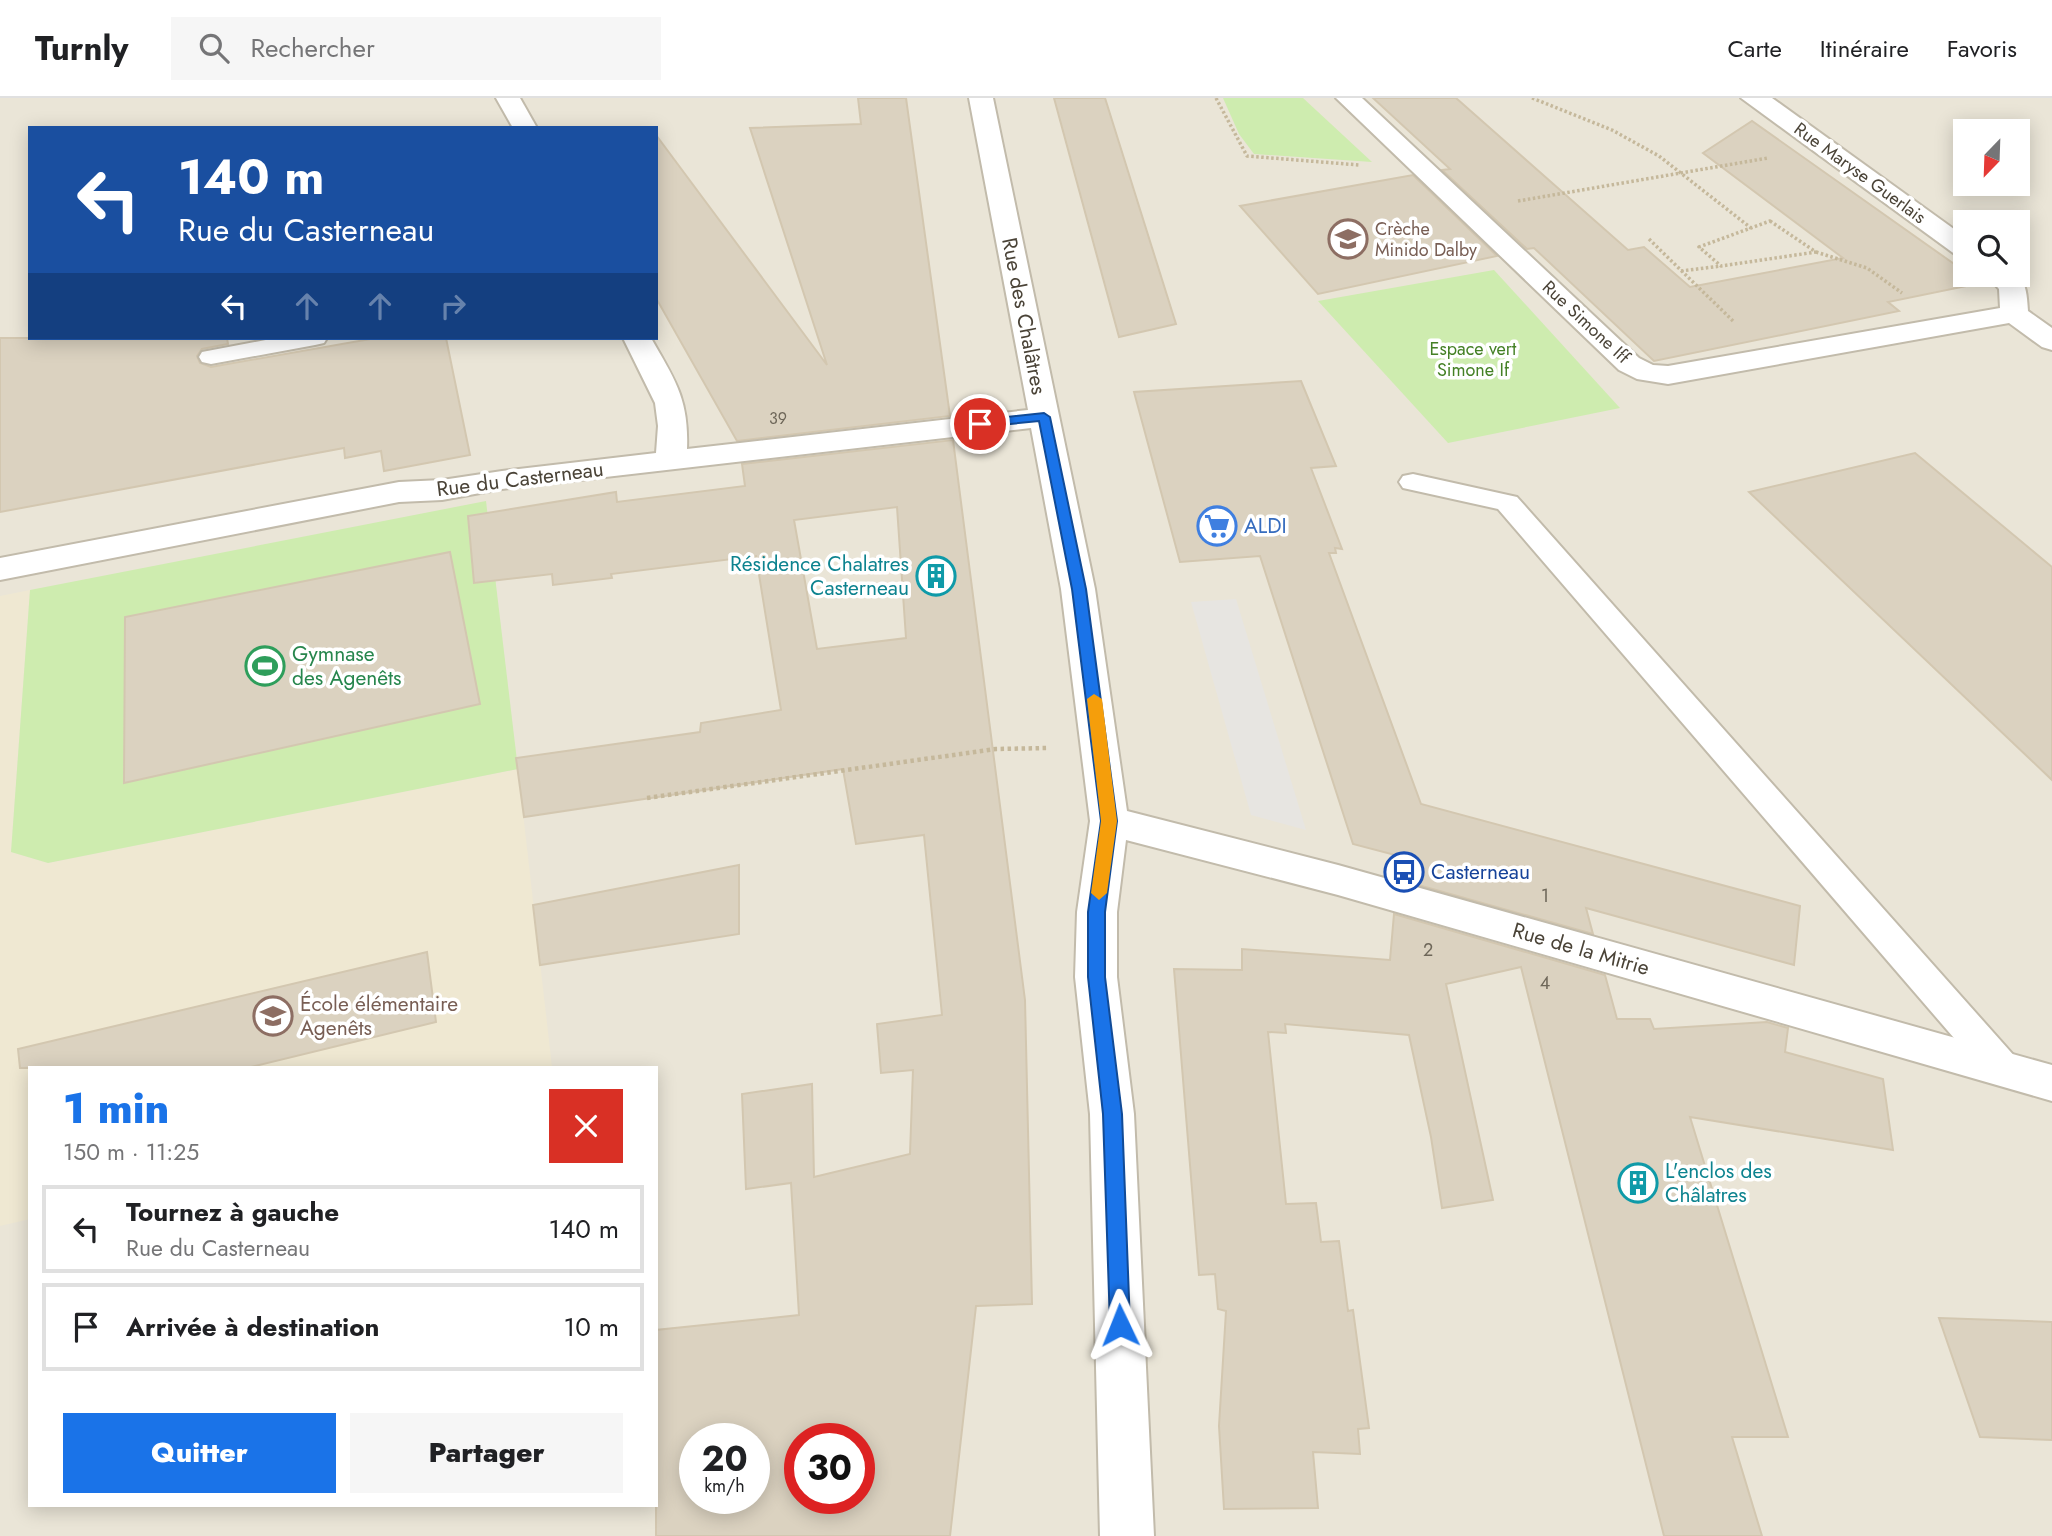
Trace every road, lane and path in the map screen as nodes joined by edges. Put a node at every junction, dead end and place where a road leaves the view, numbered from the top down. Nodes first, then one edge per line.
1 (508, 98) edge
2 (981, 98) edge
3 (1216, 98) edge
4 (1348, 98) edge
5 (1532, 98) edge
6 (1753, 98) edge
7 (524, 126) edge
8 (1825, 149) junction
9 (1418, 161) junction
10 (1679, 172) junction
11 (1469, 210) junction
12 (1751, 228) junction
13 (1649, 239) dead end
14 (1953, 240) edge
15 (1816, 252) junction
16 (1721, 266) junction
17 (1681, 271) junction
18 (2013, 287) edge
19 (2014, 314) junction
20 (1948, 325) junction
21 (304, 340) edge
22 (638, 340) edge
23 (2052, 341) edge
24 (1770, 355) junction
25 (211, 357) dead end
26 (1044, 417) junction
27 (672, 460) junction
28 (1413, 482) dead end
29 (0, 569) edge
30 (1099, 746) junction
31 (647, 798) dead end
32 (1109, 821) junction
33 (2004, 1070) junction
34 (2052, 1083) edge
35 (1127, 1536) edge

1 - 7 street
2 - 26 street, Rue des Chalâtres
3 - 9 path
4 - 9 street, Rue Simone Iff
5 - 10 path
6 - 8 street, Rue Maryse Guerlais
8 - 10 path
8 - 14 street, Rue Maryse Guerlais
9 - 11 street, Rue Simone Iff
10 - 11 path
10 - 12 path
11 - 24 street, Rue Simone Iff
12 - 15 path
12 - 16 path
13 - 17 path
15 - 16 path
15 - 20 path
16 - 17 path
17 - 24 path
18 - 19 street
19 - 20 street, Rue Simone Iff
19 - 23 street
20 - 24 street, Rue Simone Iff
21 - 25 lane
22 - 27 street
26 - 27 street, Rue du Casterneau
26 - 30 street, Rue des Chalâtres
27 - 29 street, Rue du Casterneau
28 - 33 lane
30 - 31 path
30 - 32 street, Rue des Chalâtres
32 - 33 street, Rue de la Mitrie
32 - 35 street, Rue des Chalâtres
33 - 34 street, Rue de la Mitrie

